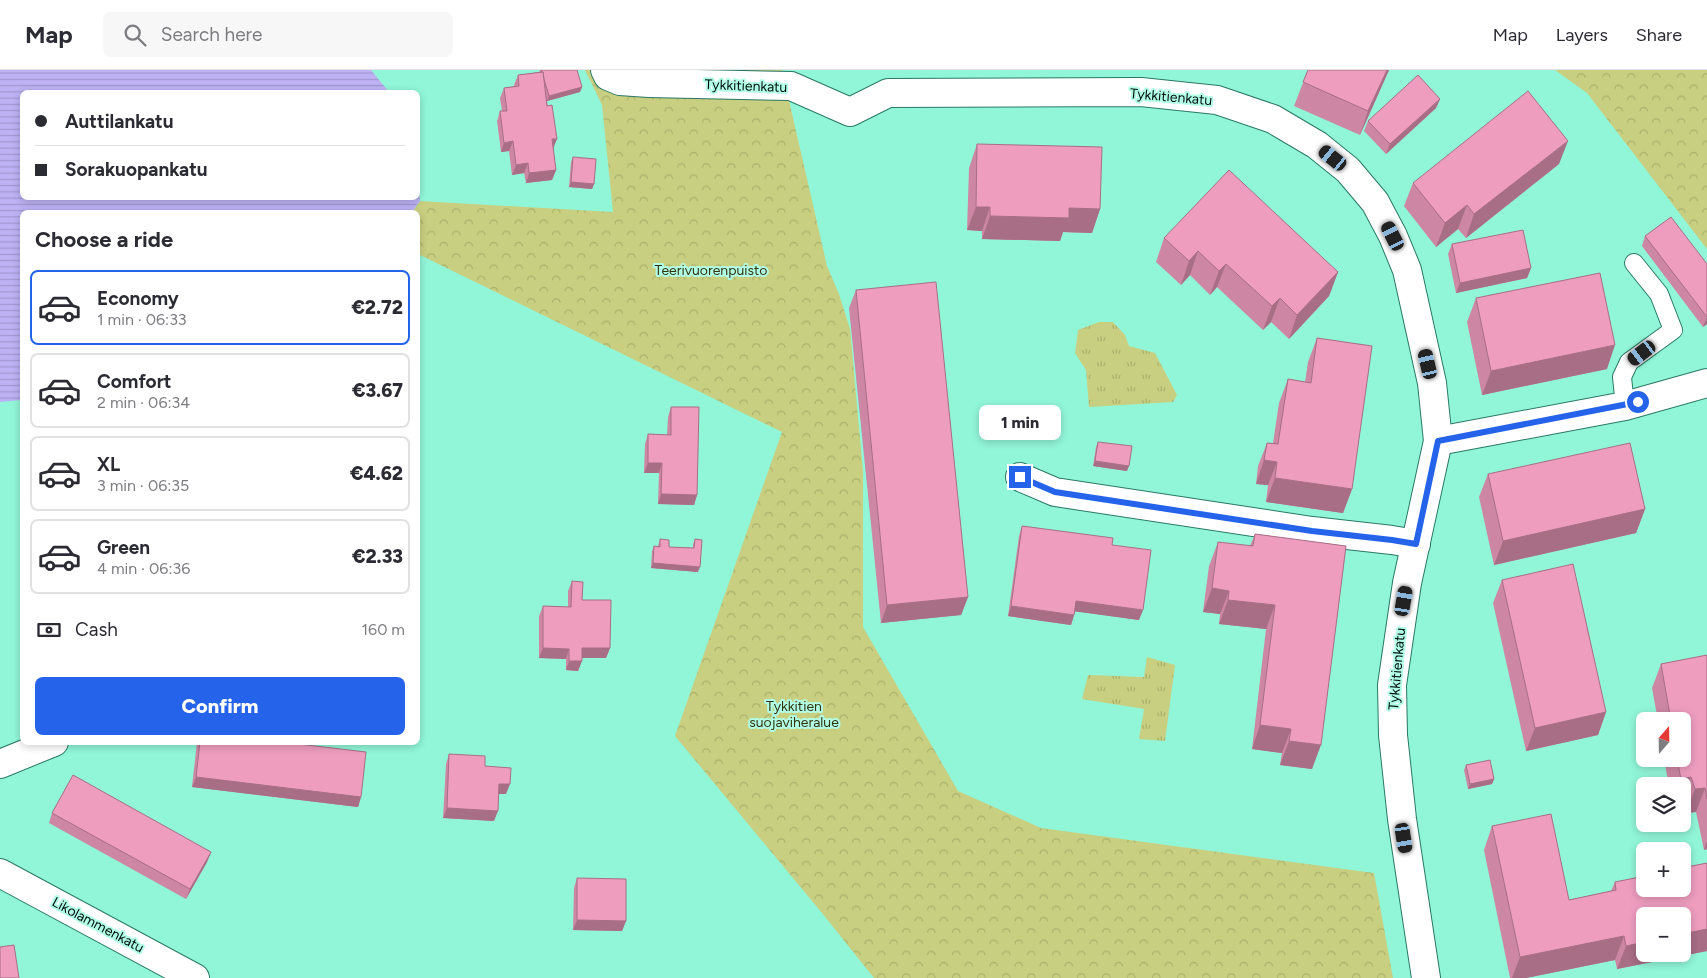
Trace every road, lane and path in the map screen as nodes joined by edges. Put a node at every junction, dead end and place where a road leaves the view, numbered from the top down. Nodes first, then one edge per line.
1 (605, 70) edge
2 (1634, 263) dead end
3 (1707, 383) edge
4 (1625, 406) junction
5 (1438, 441) junction
6 (1020, 477) dead end
7 (1416, 544) junction
8 (47, 745) edge
9 (0, 764) edge
10 (0, 873) edge
11 (195, 978) edge
12 (1426, 978) edge

1 - 5 street, Tykkitienkatu
2 - 4 lane
3 - 4 street
4 - 5 street
5 - 7 street, Tykkitienkatu
6 - 7 street
7 - 12 street, Tykkitienkatu
8 - 9 street
10 - 11 street, Likolammenkatu

